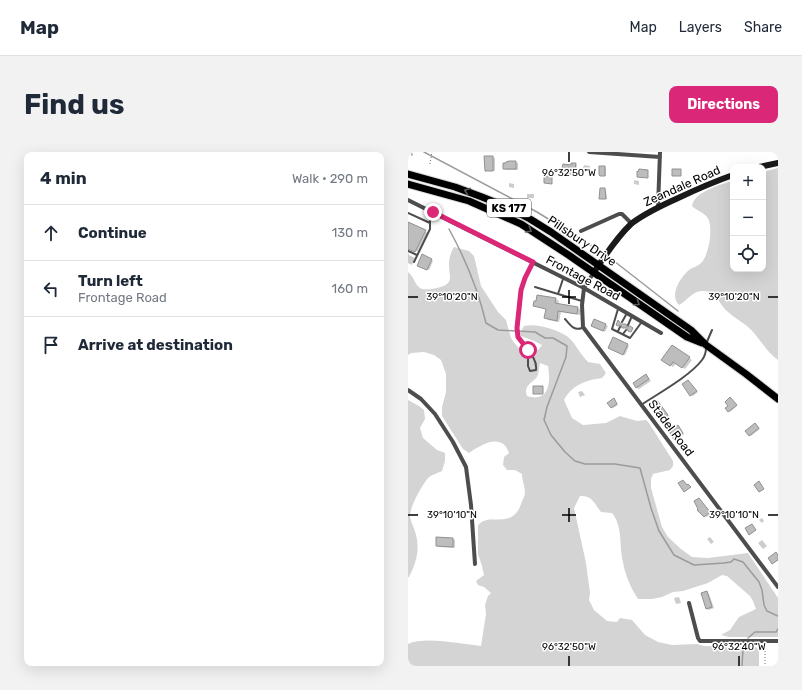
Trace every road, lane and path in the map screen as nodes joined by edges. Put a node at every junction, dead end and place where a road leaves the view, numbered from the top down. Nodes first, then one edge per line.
1 (432, 152) edge
2 (589, 152) edge
3 (600, 153) edge
4 (660, 154) edge
5 (778, 163) edge
6 (430, 164) dead end
7 (766, 166) edge
8 (408, 174) edge
9 (730, 176) edge
10 (408, 184) edge
11 (408, 200) edge
12 (658, 207) junction
13 (433, 212) junction
14 (408, 213) edge
15 (430, 223) junction
16 (632, 224) junction
17 (581, 231) dead end
18 (408, 251) edge
19 (417, 255) junction
20 (414, 262) dead end
21 (533, 262) junction
22 (599, 265) junction
23 (594, 272) junction
24 (564, 278) junction
25 (535, 287) dead end
26 (584, 288) junction
27 (558, 294) junction
28 (583, 301) junction
29 (618, 308) junction
30 (627, 313) junction
31 (632, 316) junction
32 (565, 319) dead end
33 (622, 322) dead end
34 (642, 322) junction
35 (628, 325) dead end
36 (583, 327) junction
37 (620, 327) dead end
38 (626, 330) dead end
39 (712, 330) dead end
40 (618, 331) junction
41 (661, 333) dead end
42 (623, 334) junction
43 (706, 345) junction
44 (528, 350) junction
45 (408, 390) edge
46 (778, 399) edge
47 (641, 405) junction
48 (475, 564) dead end
49 (778, 587) edge
50 (689, 602) dead end
51 (764, 641) junction
52 (778, 641) edge
53 (766, 666) edge

1 - 6 path
2 - 3 street
3 - 4 street
4 - 12 street
5 - 7 main road
22 -> 8 highway, Pillsbury Drive / KS 177
9 - 12 main road, Zeandale Road
10 -> 23 highway, Pillsbury Drive / KS 177
11 - 13 street, Frontage Road
12 - 16 main road, Zeandale Road
13 - 15 lane
13 - 21 street, Frontage Road
14 - 15 lane
15 - 19 lane
16 - 17 street
16 - 22 main road, Zeandale Road
18 - 19 lane
19 - 20 lane
21 - 24 street, Frontage Road
21 - 44 lane
22 - 23 main road, Zeandale Road
22 - 43 highway, Pillsbury Drive / KS 177
23 - 26 street
23 -> 43 highway, Pillsbury Drive / KS 177
24 - 26 street, Frontage Road
24 - 27 lane
25 - 27 lane
26 - 28 street
26 - 29 street, Frontage Road
27 - 28 lane
28 - 36 street
29 - 30 street, Frontage Road
29 - 40 lane
30 - 31 street, Frontage Road
30 - 33 lane
31 - 34 street, Frontage Road
31 - 35 lane
32 - 36 lane
34 - 41 street, Frontage Road
34 - 42 lane
36 - 47 street, Stadel Road
37 - 40 lane
38 - 42 lane
39 - 43 lane
40 - 42 lane
43 - 46 highway, Pillsbury Drive / KS 177
43 - 47 lane
44 - 44 lane
45 - 48 street
47 - 49 street, Stadel Road
50 - 51 street
51 - 52 street
51 - 53 path

